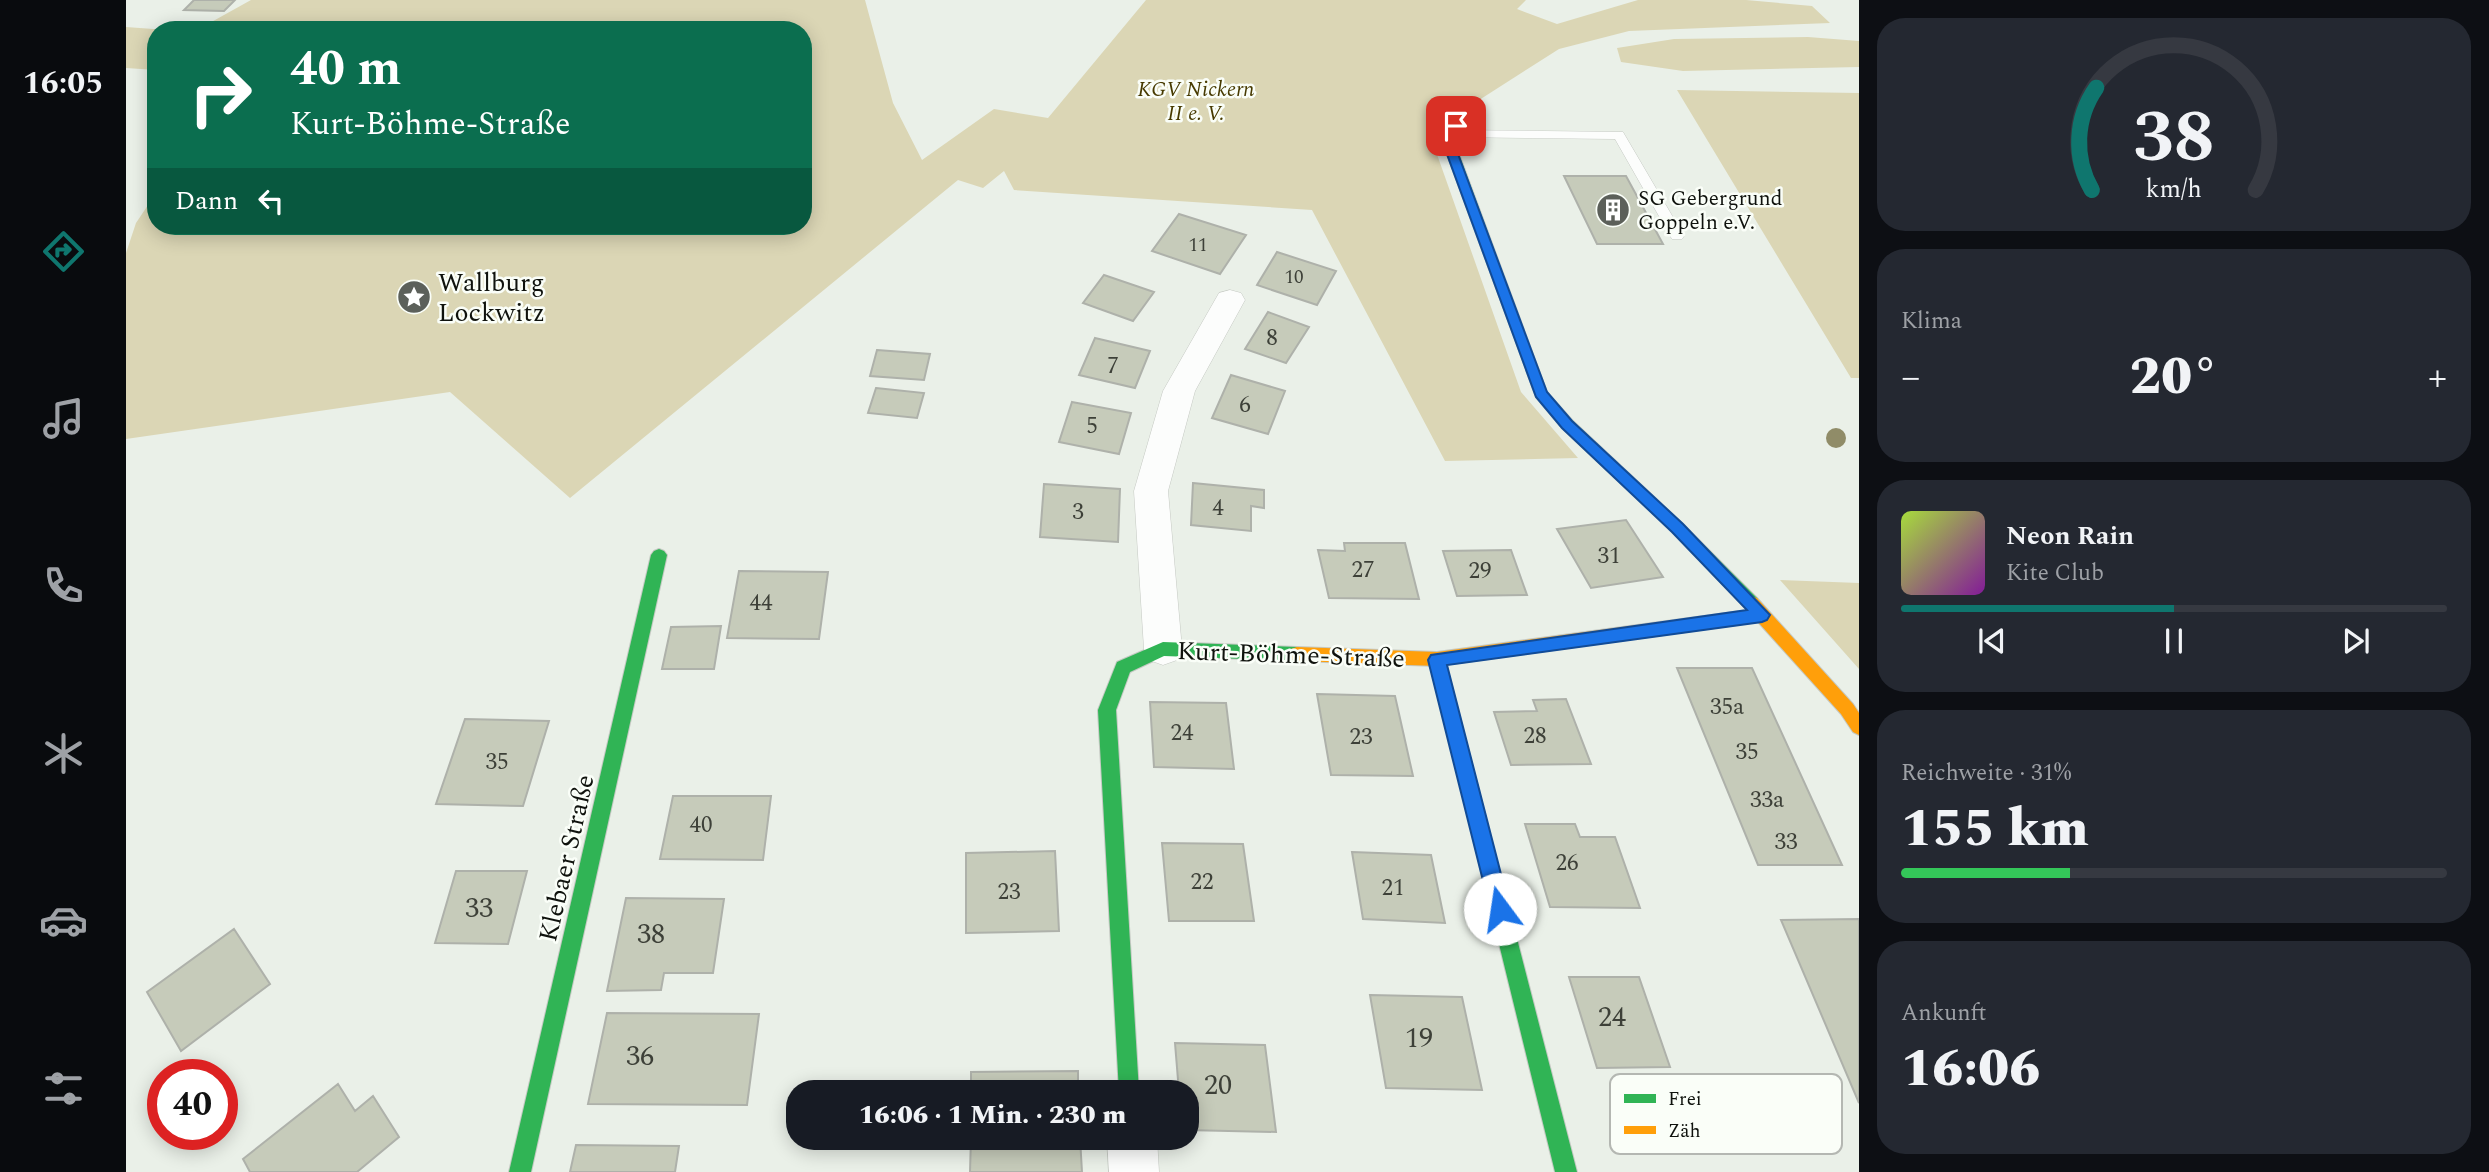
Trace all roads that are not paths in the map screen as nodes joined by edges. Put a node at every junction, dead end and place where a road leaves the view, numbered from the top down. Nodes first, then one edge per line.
1 (1454, 130) joint
2 (1677, 236) dead end
3 (1230, 300) dead end
4 (659, 555) dead end
5 (1762, 615) junction
6 (1163, 649) junction
7 (1437, 660) junction
8 (1859, 727) edge
9 (1128, 1080) edge
10 (1133, 1150) edge
11 (520, 1172) edge
12 (1134, 1172) edge
13 (1566, 1172) edge

1 - 2 lane
1 - 5 street
3 - 6 street
4 - 11 street, Klebaer Straße
5 - 7 street, Kurt-Böhme-Straße
5 - 8 street
6 - 7 street, Kurt-Böhme-Straße
6 - 9 street, Kurt-Böhme-Straße
7 - 13 street
10 - 12 street

